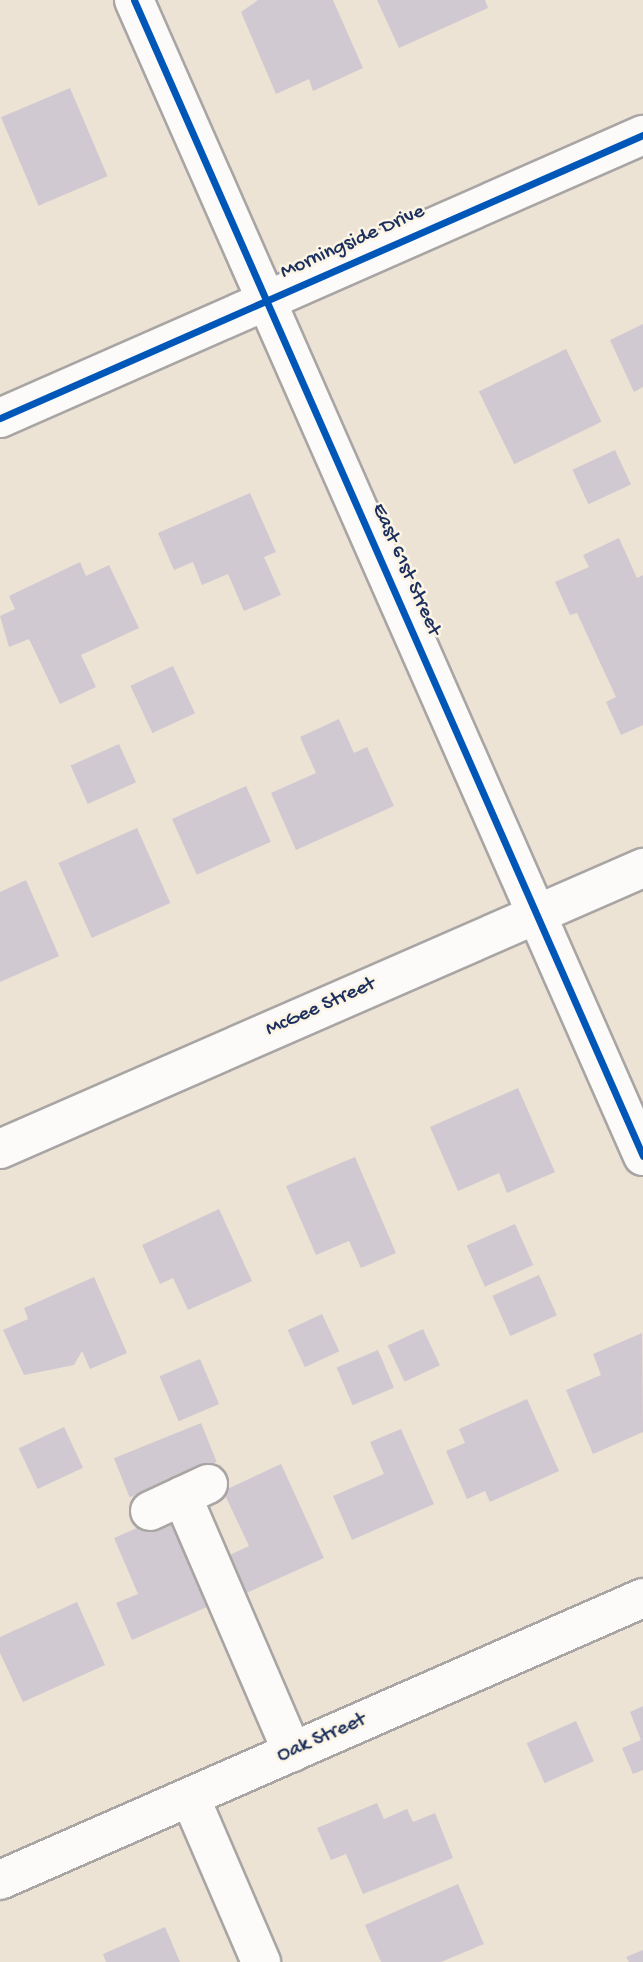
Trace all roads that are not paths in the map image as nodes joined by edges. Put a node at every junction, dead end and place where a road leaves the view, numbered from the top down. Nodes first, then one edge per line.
1 (134, 0) edge
2 (643, 135) edge
3 (267, 300) junction
4 (0, 418) edge
5 (643, 868) edge
6 (538, 914) junction
7 (0, 1149) edge
8 (643, 1156) edge
9 (180, 1497) dead end
10 (643, 1598) edge
11 (292, 1752) junction
12 (190, 1797) junction
13 (0, 1880) edge
14 (261, 1962) edge

1 - 3 street, East 61st Street
2 - 3 street, Morningside Drive
3 - 4 street, Morningside Drive
3 - 6 street, East 61st Street
5 - 6 street, McGee Street
6 - 7 street, McGee Street
6 - 8 street, East 61st Street
9 - 11 street
10 - 11 street, Oak Street
11 - 12 street, Oak Street
12 - 13 street, Oak Street
12 - 14 street

